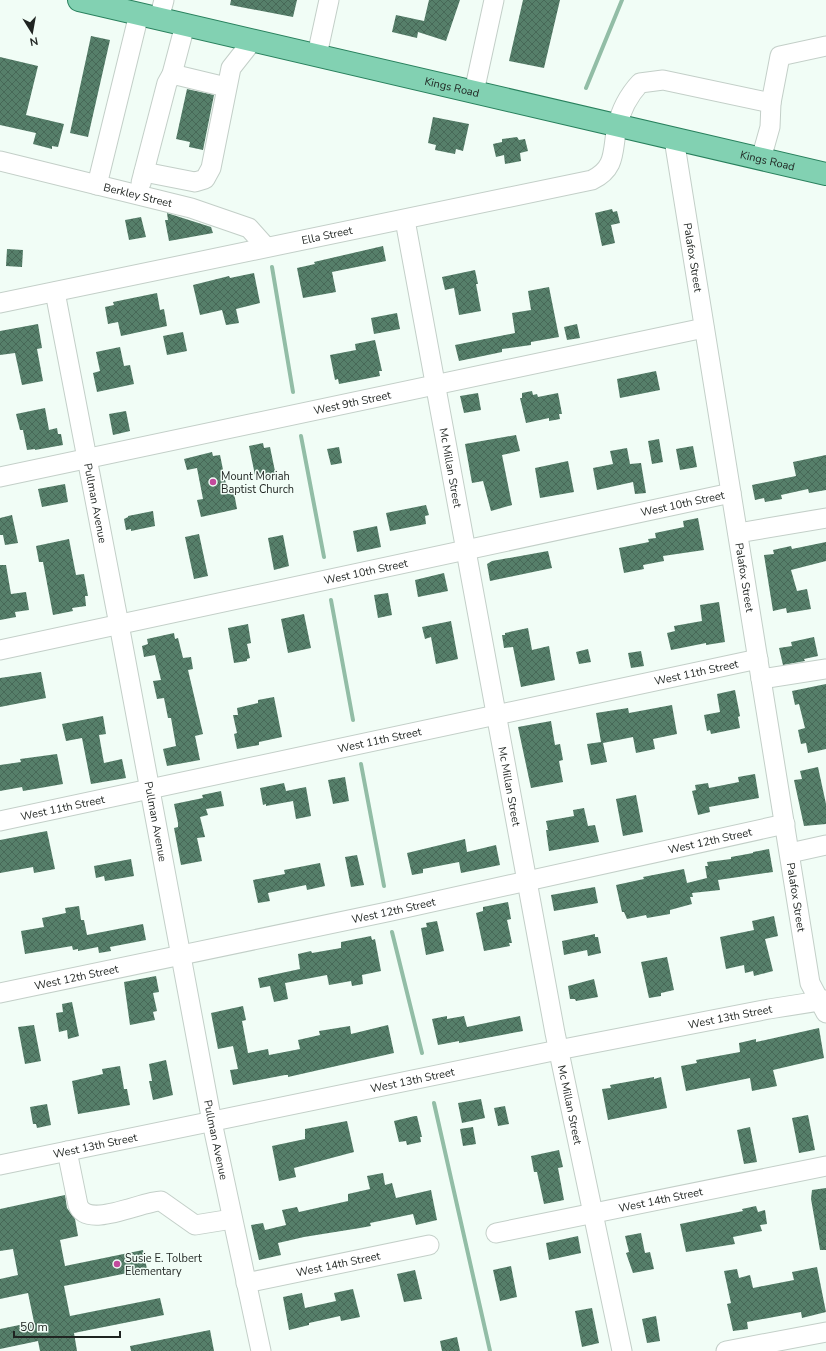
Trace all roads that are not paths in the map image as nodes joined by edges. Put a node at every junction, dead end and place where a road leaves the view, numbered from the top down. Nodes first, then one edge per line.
1 (79, 0) edge
2 (329, 0) edge
3 (494, 0) edge
4 (154, 11) edge
5 (185, 24) junction
6 (253, 40) junction
7 (826, 46) edge
8 (316, 55) junction
9 (172, 74) junction
10 (226, 87) junction
11 (474, 92) junction
12 (771, 104) junction
13 (617, 126) junction
14 (674, 139) junction
15 (761, 159) junction
16 (0, 161) edge
17 (144, 172) junction
18 (826, 174) edge
19 (96, 185) junction
20 (137, 195) junction
21 (405, 220) junction
22 (266, 248) junction
23 (55, 292) junction
24 (0, 303) edge
25 (704, 328) junction
26 (435, 385) junction
27 (88, 459) junction
28 (0, 478) edge
29 (731, 493) junction
30 (826, 518) edge
31 (738, 533) junction
32 (466, 549) junction
33 (119, 625) junction
34 (0, 650) edge
35 (758, 659) junction
36 (826, 669) edge
37 (761, 679) junction
38 (496, 715) junction
39 (149, 788) junction
40 (0, 821) edge
41 (785, 824) junction
42 (826, 845) edge
43 (790, 853) junction
44 (526, 880) junction
45 (181, 954) junction
46 (0, 993) edge
47 (824, 1005) edge
48 (558, 1050) junction
49 (212, 1122) junction
50 (67, 1151) junction
51 (0, 1165) edge
52 (826, 1166) edge
53 (592, 1214) junction
54 (232, 1219) junction
55 (496, 1233) dead end
56 (429, 1245) dead end
57 (246, 1283) junction
58 (826, 1332) edge
59 (261, 1351) edge
60 (622, 1351) edge
61 (726, 1351) edge

1 - 4 main road, Kings Road
2 - 8 street
3 - 11 street
4 - 5 main road, Kings Road
4 - 19 street
5 - 6 main road, Kings Road
5 - 9 street
6 - 8 main road, Kings Road
6 - 10 street
7 - 12 street
8 - 11 main road, Kings Road
9 - 10 street
9 - 17 street
10 - 17 street
11 - 13 main road, Kings Road
12 - 13 street, Ella Street
12 - 15 street
13 - 14 main road, Kings Road
13 - 21 street, Ella Street
14 - 15 main road, Kings Road
14 - 25 street, Palafox Street
15 - 18 main road, Kings Road
16 - 19 street, Berkley Street
17 - 20 street
19 - 20 street, Berkley Street
20 - 22 street, Berkley Street
21 - 22 street, Ella Street
21 - 26 street, Mc Millan Street
22 - 23 street, Ella Street
23 - 24 street, Ella Street
23 - 27 street, Pullman Avenue
25 - 26 street, West 9th Street
25 - 29 street, Palafox Street
26 - 27 street, West 9th Street
26 - 32 street, Mc Millan Street
27 - 28 street, West 9th Street
27 - 33 street, Pullman Avenue
29 - 31 street, Palafox Street
29 - 32 street, West 10th Street
30 - 31 street
31 - 35 street, Palafox Street
32 - 33 street, West 10th Street
32 - 38 street, Mc Millan Street
33 - 34 street, West 10th Street
33 - 39 street, Pullman Avenue
35 - 37 street, Palafox Street
35 - 38 street, West 11th Street
36 - 37 street
37 - 41 street, Palafox Street
38 - 39 street, West 11th Street
38 - 44 street, Mc Millan Street
39 - 40 street, West 11th Street
39 - 45 street, Pullman Avenue
41 - 43 street, Palafox Street
41 - 44 street, West 12th Street
42 - 43 street
43 - 47 street, Palafox Street
44 - 45 street, West 12th Street
44 - 48 street, Mc Millan Street
45 - 46 street, West 12th Street
45 - 49 street, Pullman Avenue
47 - 48 street, West 13th Street
48 - 49 street, West 13th Street
48 - 53 street, Mc Millan Street
49 - 50 street, West 13th Street
49 - 54 street, Pullman Avenue
50 - 51 street, West 13th Street
50 - 54 street
52 - 53 street, West 14th Street
53 - 55 street, West 14th Street
53 - 60 street, Mc Millan Street
54 - 57 street, Pullman Avenue
56 - 57 street, West 14th Street
57 - 59 street, Pullman Avenue
58 - 61 street

